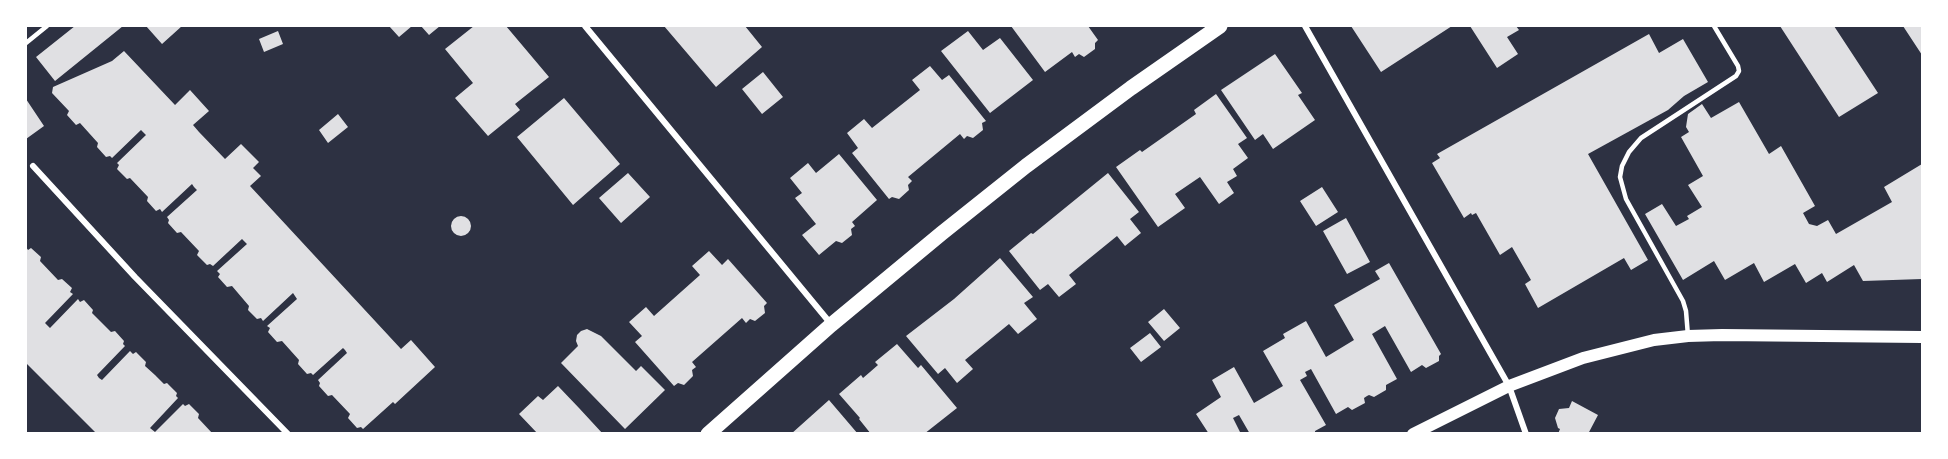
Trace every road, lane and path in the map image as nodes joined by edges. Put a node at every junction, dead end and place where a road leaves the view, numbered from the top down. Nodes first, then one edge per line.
1 (47, 26) edge
2 (585, 26) edge
3 (1220, 26) edge
4 (1305, 26) edge
5 (1714, 26) edge
6 (26, 43) edge
7 (33, 166) dead end
8 (831, 325) junction
9 (1688, 336) junction
10 (1923, 337) edge
11 (1509, 386) junction
12 (288, 434) edge
13 (708, 434) edge
14 (1413, 434) edge
15 (1526, 434) edge

1 - 6 lane
2 - 8 street
3 - 8 main road
4 - 11 street
5 - 9 lane
7 - 12 street
8 - 13 main road
9 - 10 main road
9 - 11 main road
11 - 14 main road
11 - 15 street

